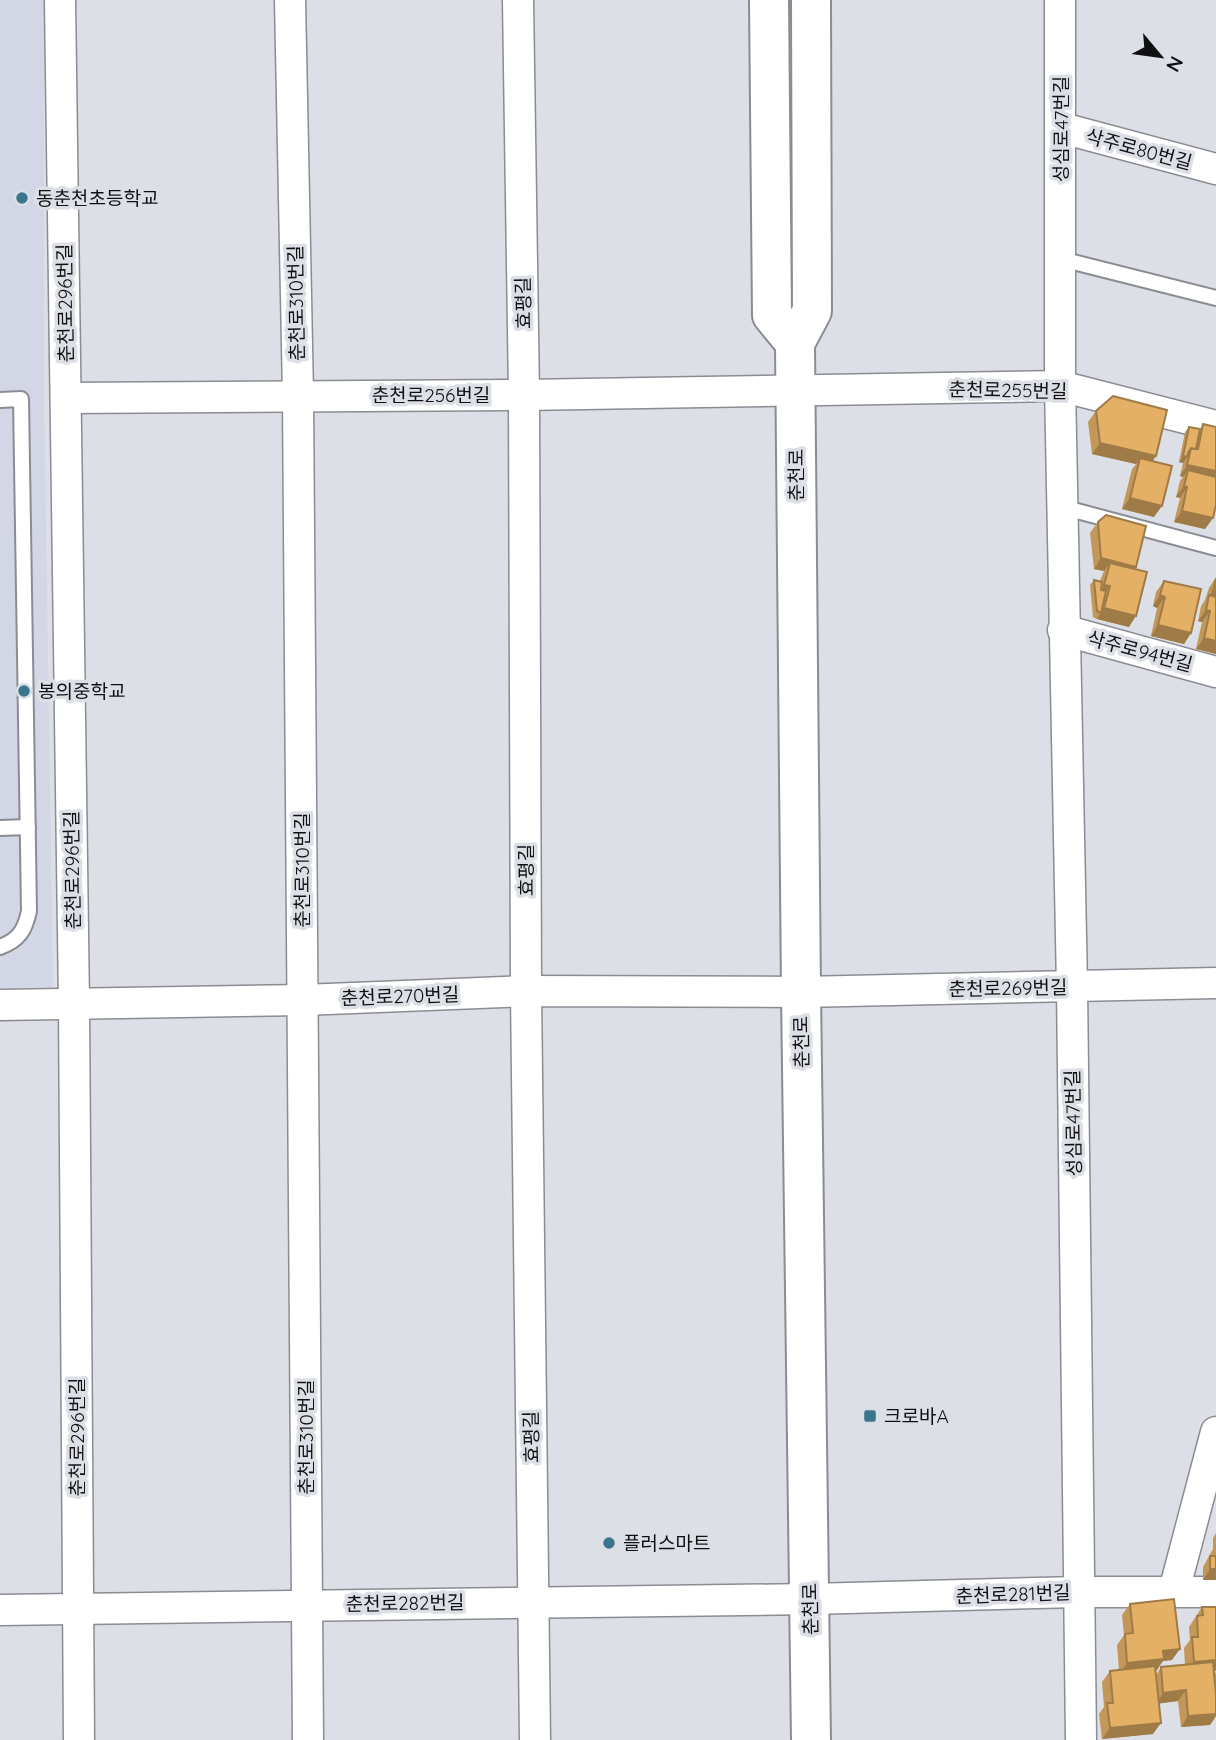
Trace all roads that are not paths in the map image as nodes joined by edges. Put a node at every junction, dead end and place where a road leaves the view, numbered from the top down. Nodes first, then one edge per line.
1 (60, 0) edge
2 (290, 0) edge
3 (518, 0) edge
4 (769, 0) edge
5 (811, 0) edge
6 (1060, 0) edge
7 (1062, 128) junction
8 (1216, 169) edge
9 (1061, 259) junction
10 (1216, 298) edge
11 (795, 343) junction
12 (1060, 386) junction
13 (796, 392) junction
14 (298, 396) junction
15 (524, 396) junction
16 (67, 398) junction
17 (0, 400) edge
18 (1216, 426) edge
19 (1062, 507) junction
20 (1216, 548) edge
21 (1063, 630) junction
22 (1216, 672) edge
23 (29, 827) junction
24 (0, 828) edge
25 (0, 947) edge
26 (1216, 983) edge
27 (1072, 987) junction
28 (526, 991) junction
29 (801, 992) junction
30 (303, 1000) junction
31 (74, 1004) junction
32 (0, 1005) edge
33 (1216, 1432) edge
34 (1174, 1591) junction
35 (1078, 1592) junction
36 (1216, 1592) edge
37 (810, 1599) junction
38 (532, 1602) junction
39 (307, 1605) junction
40 (79, 1608) junction
41 (0, 1609) edge
42 (79, 1740) edge
43 (308, 1740) edge
44 (535, 1740) edge
45 (811, 1740) edge
46 (1081, 1740) edge

1 - 16 street, 춘천로296번길
2 - 14 street, 춘천로310번길
3 - 15 street, 효평길
4 - 11 street
5 - 11 street, 춘천로
6 - 7 street, 성심로47번길
7 - 8 street, 삭주로80번길
7 - 9 street, 성심로47번길
9 - 10 lane
9 - 12 street, 성심로47번길
11 - 13 street, 춘천로
12 - 13 street, 춘천로255번길
12 - 18 street, 춘천로255번길
12 - 19 street, 성심로47번길
13 - 15 street, 춘천로256번길
13 - 29 street, 춘천로
14 - 15 street, 춘천로256번길
14 - 16 street, 춘천로256번길
14 - 30 street, 춘천로310번길
15 - 28 street, 효평길
16 - 31 street, 춘천로296번길
17 - 23 lane
19 - 20 lane
19 - 21 street, 성심로47번길
21 - 22 street, 삭주로94번길
21 - 27 street, 성심로47번길
23 - 24 lane
23 - 25 lane
26 - 27 street, 춘천로269번길
27 - 29 street, 춘천로269번길
27 - 35 street, 성심로47번길
28 - 29 street, 춘천로270번길
28 - 30 street, 춘천로270번길
28 - 38 street, 효평길
29 - 37 street, 춘천로
30 - 31 street, 춘천로270번길
30 - 39 street, 춘천로310번길
31 - 32 street, 춘천로270번길
31 - 40 street, 춘천로296번길
33 - 34 street
34 - 35 street, 춘천로281번길
34 - 36 street, 춘천로281번길
35 - 37 street, 춘천로281번길
35 - 46 street, 성심로47번길
37 - 38 street, 춘천로282번길
37 - 45 street, 춘천로
38 - 39 street, 춘천로282번길
38 - 44 street, 효평길
39 - 40 street, 춘천로282번길
39 - 43 street, 춘천로310번길
40 - 41 street, 춘천로282번길
40 - 42 street, 춘천로296번길

